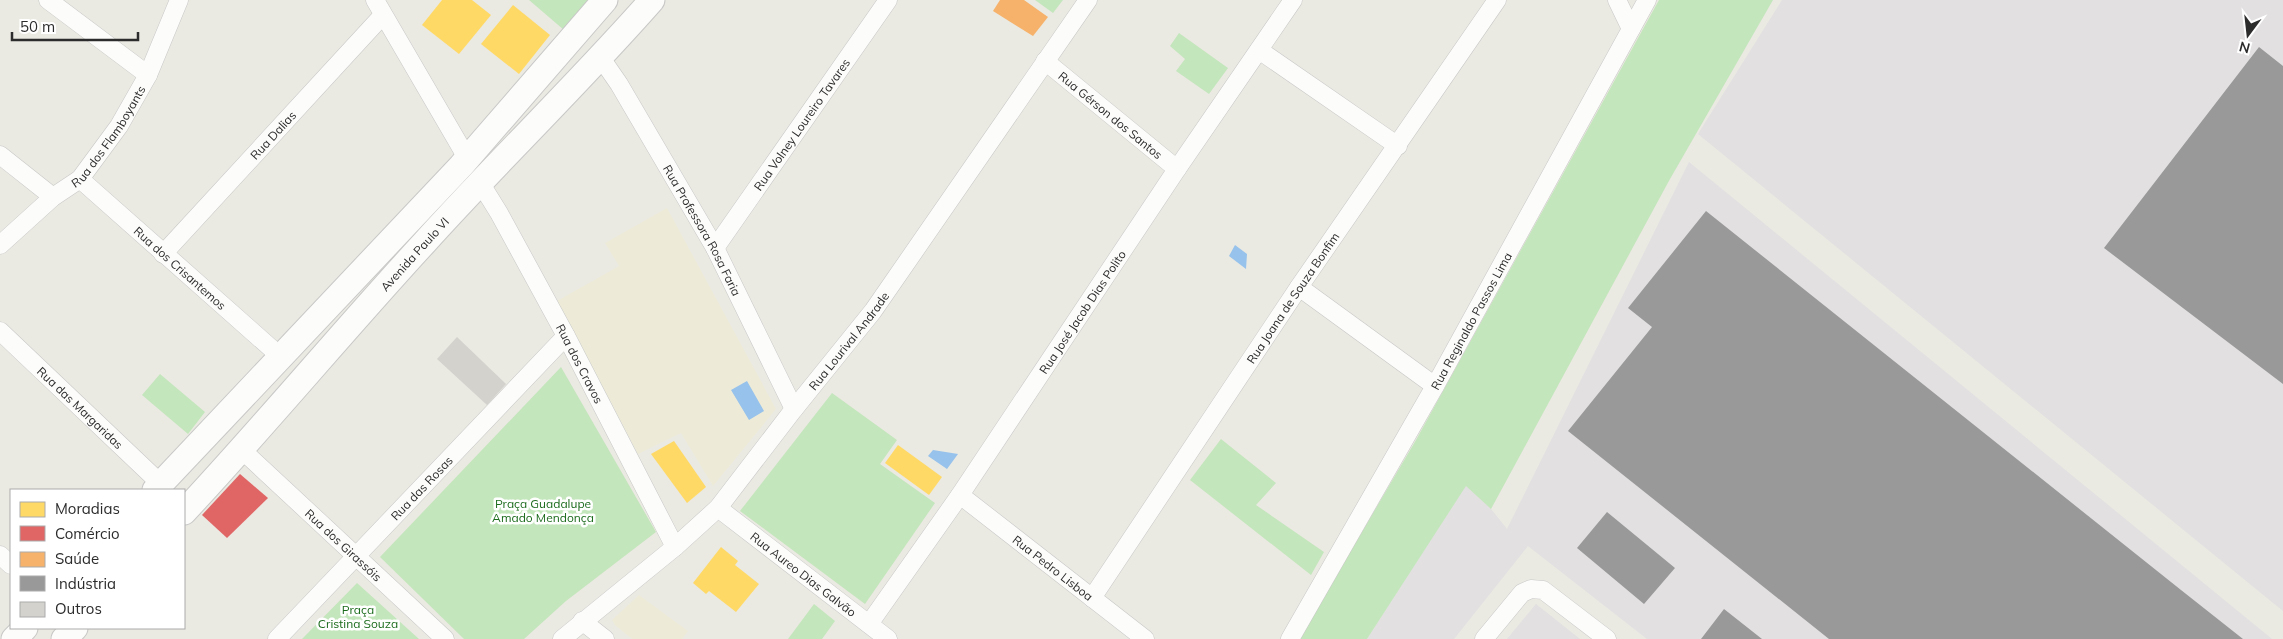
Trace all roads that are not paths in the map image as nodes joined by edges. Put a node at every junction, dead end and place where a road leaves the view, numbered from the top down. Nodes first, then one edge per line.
1 (48, 0) edge
2 (179, 0) edge
3 (605, 0) edge
4 (652, 0) edge
5 (888, 0) edge
6 (1088, 0) edge
7 (1294, 0) edge
8 (1497, 0) edge
9 (1617, 0) edge
10 (1647, 0) edge
11 (379, 8) edge
12 (1631, 29) junction
13 (1259, 50) junction
14 (600, 58) junction
15 (1045, 61) junction
16 (148, 74) junction
17 (1398, 146) junction
18 (0, 155) edge
19 (467, 158) junction
20 (1177, 168) junction
21 (80, 179) junction
22 (480, 184) junction
23 (53, 196) junction
24 (0, 245) edge
25 (714, 248) junction
26 (163, 254) junction
27 (1299, 287) junction
28 (0, 331) edge
29 (566, 336) junction
30 (280, 357) junction
31 (1435, 386) junction
32 (794, 409) junction
33 (242, 450) junction
34 (158, 487) edge
35 (960, 496) junction
36 (718, 508) junction
37 (185, 511) edge
38 (675, 546) junction
39 (0, 556) edge
40 (356, 557) junction
41 (10, 565) edge
42 (1092, 598) junction
43 (582, 621) junction
44 (869, 624) junction
45 (24, 629) edge
46 (74, 629) edge
47 (14, 639) edge
48 (64, 639) edge
49 (277, 639) edge
50 (445, 639) edge
51 (562, 639) edge
52 (605, 639) edge
53 (888, 639) edge
54 (1145, 639) edge
55 (1290, 639) edge
56 (1484, 639) edge
57 (1607, 639) edge

1 - 16 street
2 - 16 street, Rua dos Flamboyants
3 - 19 main road
4 - 14 main road, Avenida Paulo VI
5 - 25 street, Rua Volney Loureiro Tavares
6 - 15 street, Rua Lourival Andrade
7 - 13 street, Rua José Jacob Dias Polito
8 - 17 street, Rua Joana de Souza Bonfim
9 - 12 street
10 - 12 street, Rua Reginaldo Passos Lima
11 - 19 street
11 - 26 street, Rua Dalias
12 - 31 street, Rua Reginaldo Passos Lima
13 - 17 street
13 - 20 street, Rua José Jacob Dias Polito
14 - 22 main road, Avenida Paulo VI
14 - 25 street, Rua Professora Rosa Faria
15 - 20 street, Rua Gérson dos Santos
15 - 32 street, Rua Lourival Andrade
16 - 21 street, Rua dos Flamboyants
17 - 27 street, Rua Joana de Souza Bonfim
18 - 23 street
19 - 30 main road
20 - 35 street, Rua José Jacob Dias Polito
21 - 23 street, Rua dos Flamboyants
21 - 26 street, Rua dos Crisantemos
22 - 29 street, Rua dos Cravos
22 - 33 main road, Avenida Paulo VI
23 - 24 street, Rua dos Flamboyants
25 - 32 street, Rua Professora Rosa Faria
26 - 30 street, Rua dos Crisantemos
27 - 31 street
27 - 42 street, Rua Joana de Souza Bonfim
28 - 34 street, Rua das Margaridas
29 - 38 street, Rua dos Cravos
29 - 40 street, Rua das Rosas
30 - 34 main road
31 - 55 street, Rua Reginaldo Passos Lima
32 - 36 street, Rua Lourival Andrade
33 - 37 main road, Avenida Paulo VI
33 - 40 street, Rua dos Girassóis
35 - 42 street, Rua Pedro Lisboa
35 - 44 street, Rua José Jacob Dias Polito
36 - 38 street, Rua Lourival Andrade
36 - 44 street, Rua Aureo Dias Galvão
38 - 43 street, Rua Lourival Andrade
39 - 41 street
40 - 49 street, Rua das Rosas
40 - 50 street, Rua dos Girassóis
42 - 54 street, Rua Pedro Lisboa
43 - 51 street, Rua Lourival Andrade
43 - 52 street
44 - 53 street, Rua Aureo Dias Galvão
45 - 47 main road
46 - 48 main road
56 - 57 street

